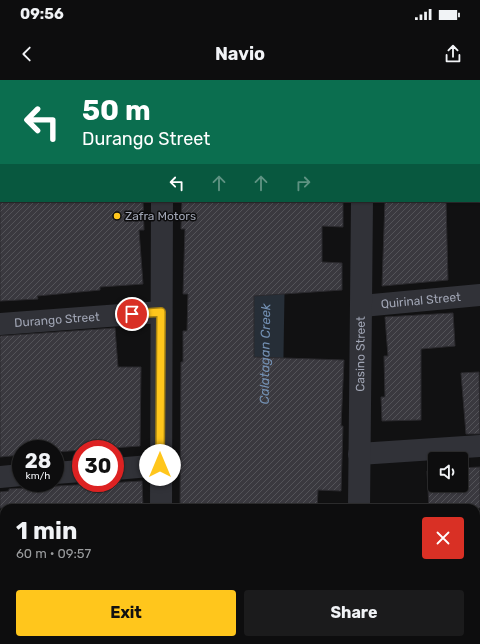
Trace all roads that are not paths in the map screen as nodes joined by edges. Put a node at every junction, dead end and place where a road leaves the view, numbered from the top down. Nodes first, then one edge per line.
1 (162, 202) edge
2 (362, 202) edge
3 (480, 295) edge
4 (362, 306) junction
5 (161, 312) junction
6 (0, 324) edge
7 (480, 446) edge
8 (359, 454) junction
9 (160, 465) junction
10 (124, 467) edge
11 (12, 476) edge
12 (0, 477) edge
13 (161, 504) edge
14 (359, 504) edge

1 - 5 street
2 - 4 street, Casino Street
3 - 4 street, Quirinal Street
4 - 8 street, Casino Street
5 - 6 street, Durango Street
5 - 9 street
7 - 8 street
8 - 14 street, Casino Street
9 - 10 street
9 - 13 street
11 - 12 street

